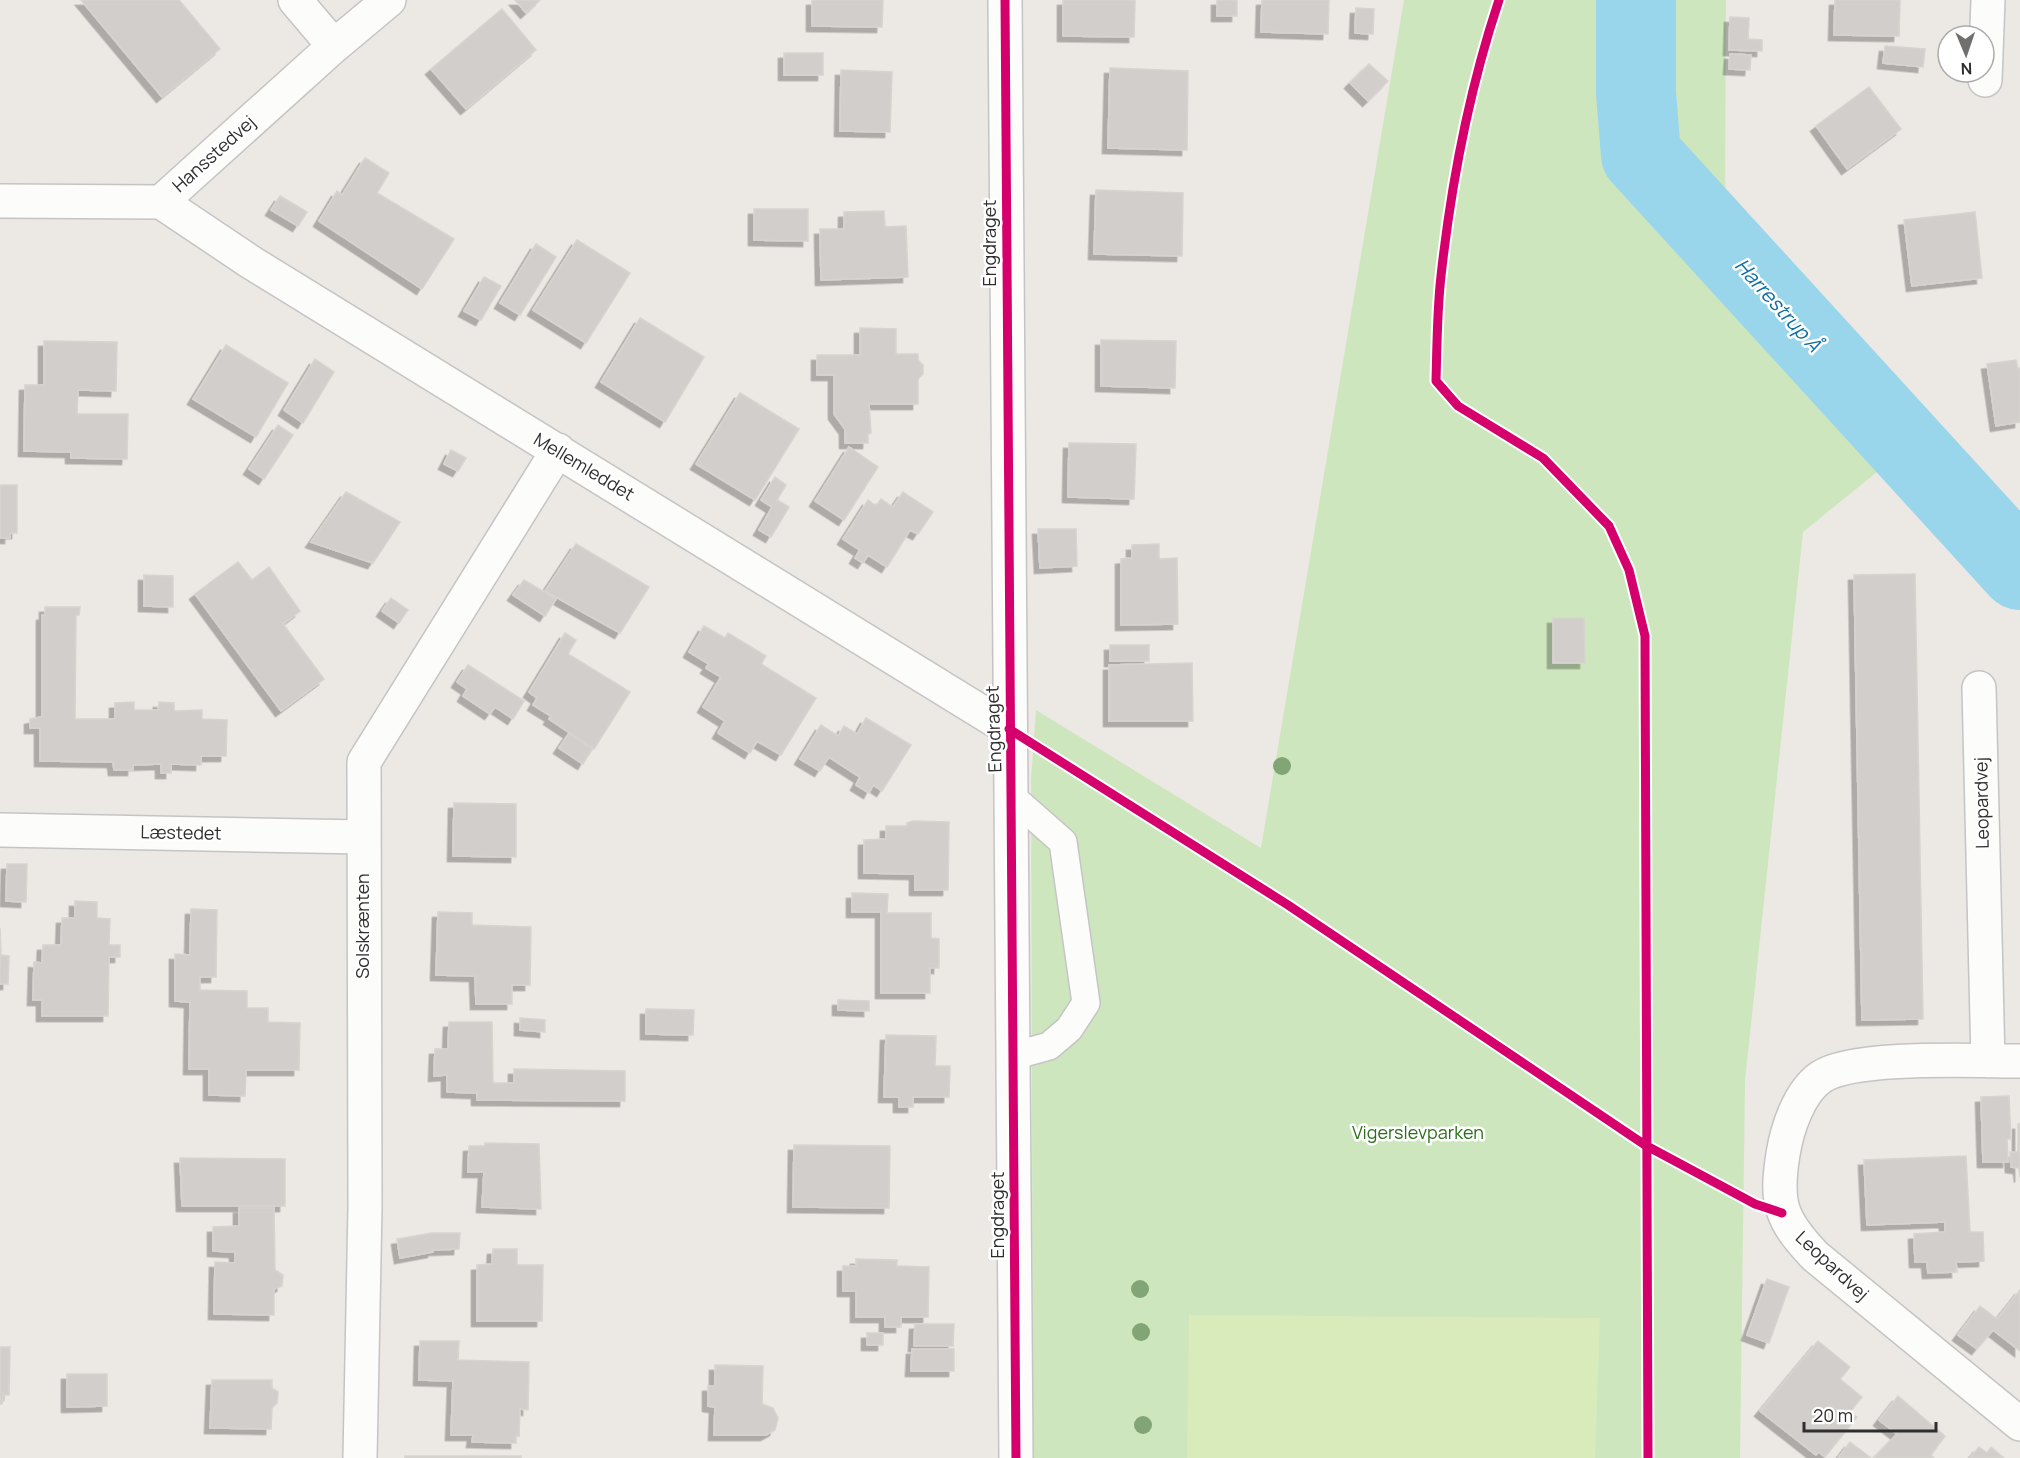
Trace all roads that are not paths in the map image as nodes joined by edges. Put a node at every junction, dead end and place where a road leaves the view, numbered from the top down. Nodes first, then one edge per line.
1 (295, 0) edge
2 (388, 0) edge
3 (1005, 0) edge
4 (1988, 0) edge
5 (1987, 24) edge
6 (334, 46) junction
7 (0, 201) edge
8 (161, 202) junction
9 (558, 450) junction
10 (1979, 688) dead end
11 (1009, 729) junction
12 (1013, 798) junction
13 (0, 830) edge
14 (363, 837) junction
15 (1013, 1056) junction
16 (2004, 1061) edge
17 (2020, 1424) edge
18 (360, 1458) edge
19 (1016, 1458) edge

1 - 6 street
2 - 6 street, Hansstedvej
3 - 11 street, Engdraget
4 - 5 street
6 - 8 street, Hansstedvej
7 - 8 street, Hansstedvej
8 - 9 street, Mellemleddet
9 - 11 street, Mellemleddet
9 - 14 street, Solskrænten
10 - 16 street, Leopardvej
11 - 12 street, Engdraget
12 - 15 street, Engdraget
12 - 15 lane
13 - 14 street, Læstedet
14 - 18 street, Solskrænten
15 - 19 street, Engdraget
16 - 17 street, Leopardvej

